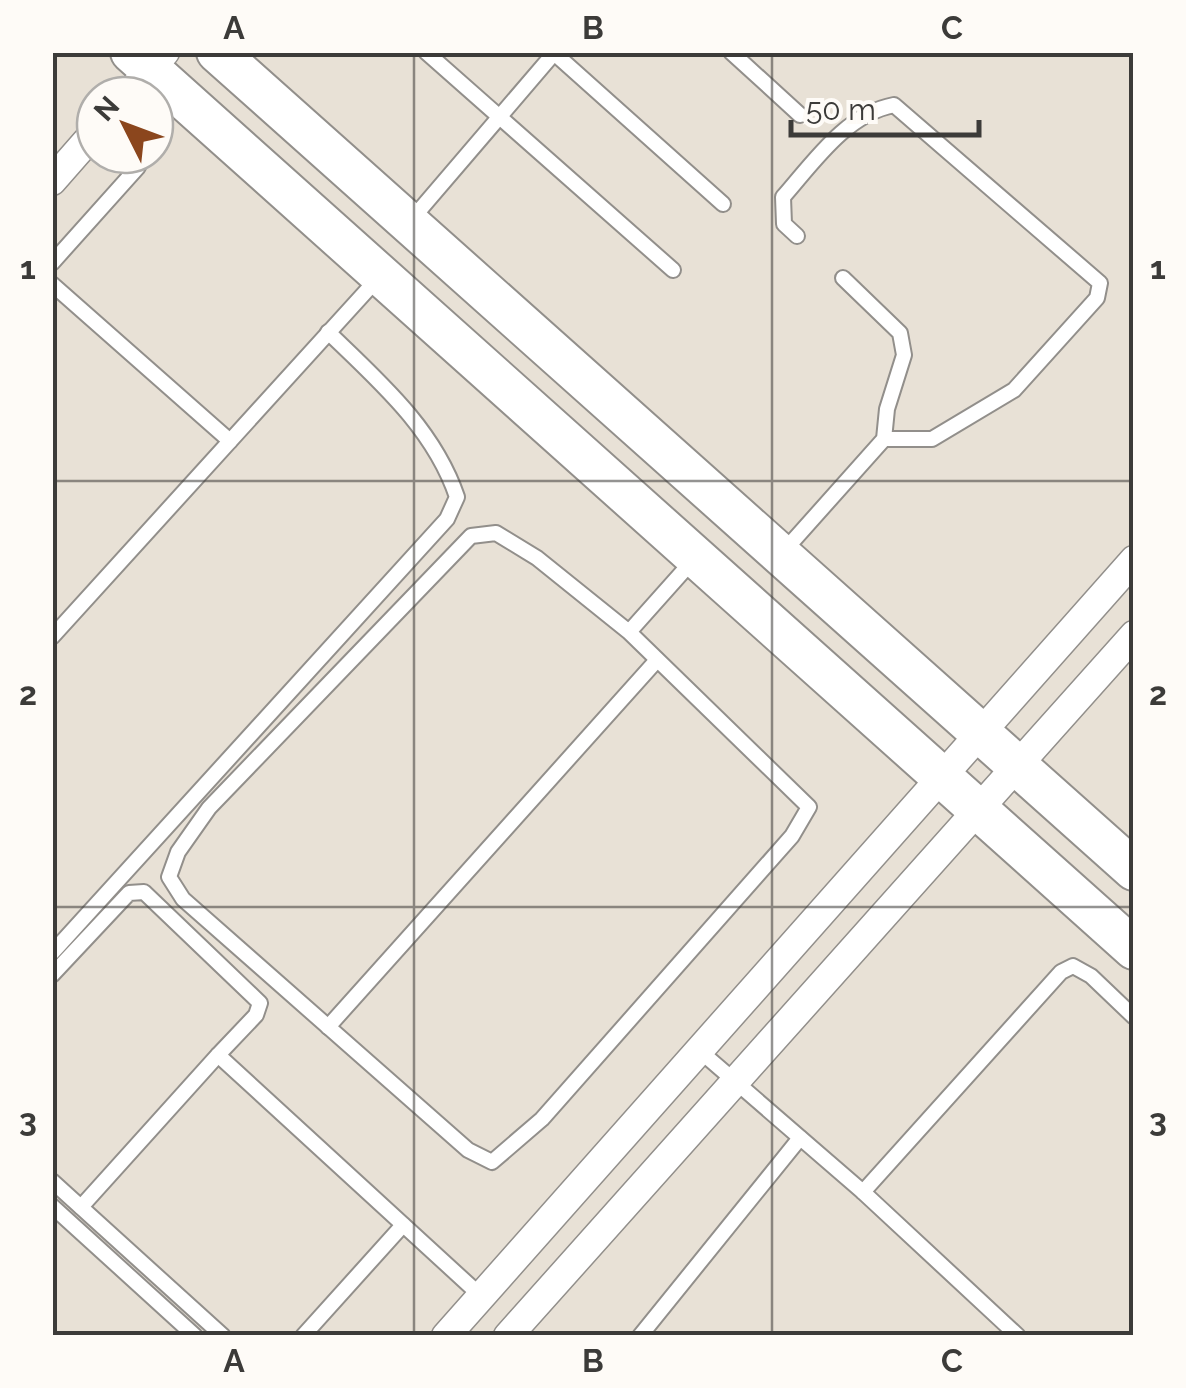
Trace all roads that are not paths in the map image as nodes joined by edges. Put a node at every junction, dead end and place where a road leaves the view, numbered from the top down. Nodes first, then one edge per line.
1 (217, 52) edge
2 (426, 52) edge
3 (731, 52) edge
4 (554, 53) edge
5 (144, 68) edge
6 (800, 114) dead end
7 (499, 118) junction
8 (75, 155) edge
9 (131, 175) edge
10 (52, 181) edge
11 (723, 204) dead end
12 (408, 223) junction
13 (798, 236) dead end
14 (52, 262) edge
15 (673, 270) dead end
16 (380, 276) junction
17 (844, 278) dead end
18 (52, 284) edge
19 (328, 332) junction
20 (230, 440) junction
21 (884, 440) junction
22 (781, 555) junction
23 (696, 558) junction
24 (1134, 560) edge
25 (630, 632) junction
26 (1134, 635) edge
27 (52, 637) edge
28 (658, 660) junction
29 (982, 734) junction
30 (1018, 767) junction
31 (943, 778) junction
32 (979, 810) junction
33 (1134, 870) edge
34 (1134, 948) edge
35 (52, 953) edge
36 (52, 975) edge
37 (1134, 1016) edge
38 (328, 1027) junction
39 (700, 1051) junction
40 (218, 1055) junction
41 (737, 1080) junction
42 (800, 1138) junction
43 (52, 1181) edge
44 (863, 1192) junction
45 (52, 1206) edge
46 (81, 1207) junction
47 (403, 1224) junction
48 (481, 1296) junction
49 (195, 1336) edge
50 (223, 1336) edge
51 (303, 1336) edge
52 (446, 1336) edge
53 (508, 1336) edge
54 (640, 1336) edge
55 (1018, 1336) edge

1 - 12 street
2 - 7 lane
3 - 6 lane
4 - 7 lane
4 - 11 lane
5 - 16 street
7 - 12 lane
7 - 15 lane
8 - 10 street
9 - 14 lane
12 - 22 street
13 - 21 lane
16 - 19 lane
16 - 23 street
17 - 21 lane
18 - 20 lane
19 - 20 lane
19 - 35 lane
20 - 27 lane
21 - 22 lane
22 - 29 street
23 - 25 lane
23 - 31 street
24 - 29 street
25 - 28 lane
25 - 38 lane
26 - 30 street
28 - 38 lane
28 - 38 lane
29 - 30 street
29 - 31 street
30 - 32 street
30 - 33 street
31 - 32 street
31 - 39 street
32 - 34 street
32 - 41 street
36 - 40 lane
37 - 44 lane
39 - 41 lane
39 - 48 street
40 - 46 lane
40 - 47 lane
41 - 42 lane
41 - 53 street
42 - 44 lane
42 - 54 lane
43 - 46 lane
44 - 55 lane
45 - 49 lane
46 - 50 lane
47 - 48 lane
47 - 51 lane
48 - 52 street

